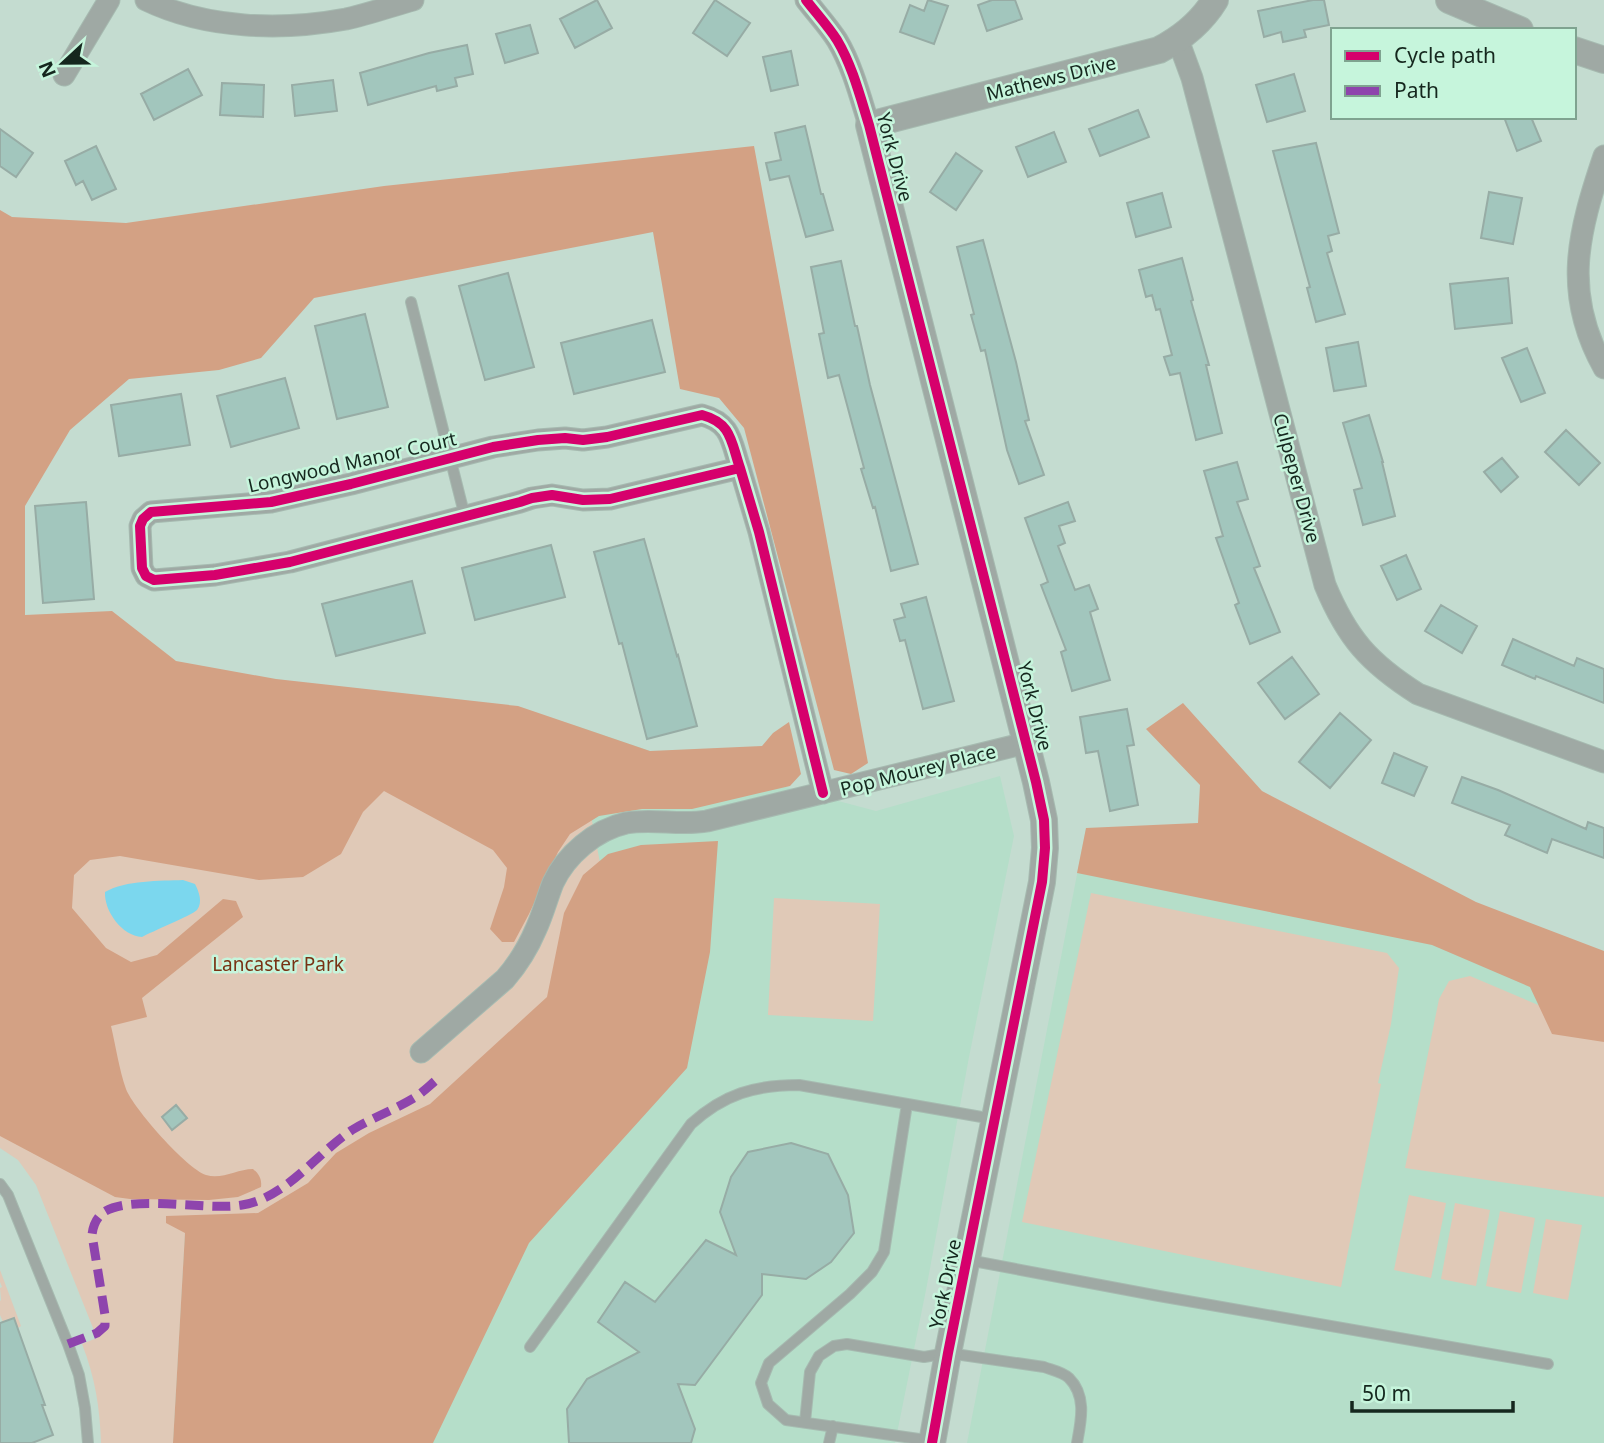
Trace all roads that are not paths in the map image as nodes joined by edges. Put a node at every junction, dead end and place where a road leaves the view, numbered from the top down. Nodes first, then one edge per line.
1 (109, 0) edge
2 (146, 0) edge
3 (413, 0) edge
4 (806, 0) edge
5 (1215, 0) edge
6 (1450, 0) edge
7 (1515, 28) edge
8 (1178, 40) junction
9 (1576, 51) edge
10 (1604, 60) edge
11 (64, 75) dead end
12 (869, 125) junction
13 (1604, 156) edge
14 (411, 302) dead end
15 (1604, 368) edge
16 (450, 458) junction
17 (740, 468) junction
18 (465, 517) junction
19 (1026, 743) junction
20 (1604, 762) edge
21 (823, 793) junction
22 (421, 1052) dead end
23 (907, 1104) junction
24 (996, 1120) junction
25 (0, 1184) edge
26 (968, 1260) junction
27 (530, 1347) dead end
28 (948, 1353) junction
29 (1548, 1364) dead end
30 (804, 1422) junction
31 (833, 1426) junction
32 (933, 1442) edge
33 (88, 1443) edge
34 (829, 1443) edge
35 (1077, 1443) edge

1 - 11 street
2 - 3 street
4 - 12 street, York Drive
5 - 8 street, Mathews Drive
6 - 7 street
8 - 12 street, Mathews Drive
8 - 20 street, Culpeper Drive
9 - 10 street
12 - 19 street, York Drive
13 - 15 street
14 - 16 lane
16 - 17 street, Longwood Manor Court
16 - 18 lane
16 - 18 street, Longwood Manor Court
17 - 18 street, Longwood Manor Court
17 - 21 street, Longwood Manor Court
19 - 21 street, Pop Mourey Place
19 - 24 street, York Drive
21 - 22 street, Pop Mourey Place
23 - 24 lane
23 - 27 lane
23 - 30 lane
24 - 26 street, York Drive
25 - 33 lane
26 - 28 street, York Drive
26 - 29 lane
28 - 30 lane
28 - 32 street, York Drive
28 - 35 lane
30 - 31 lane
31 - 32 lane
31 - 34 lane

